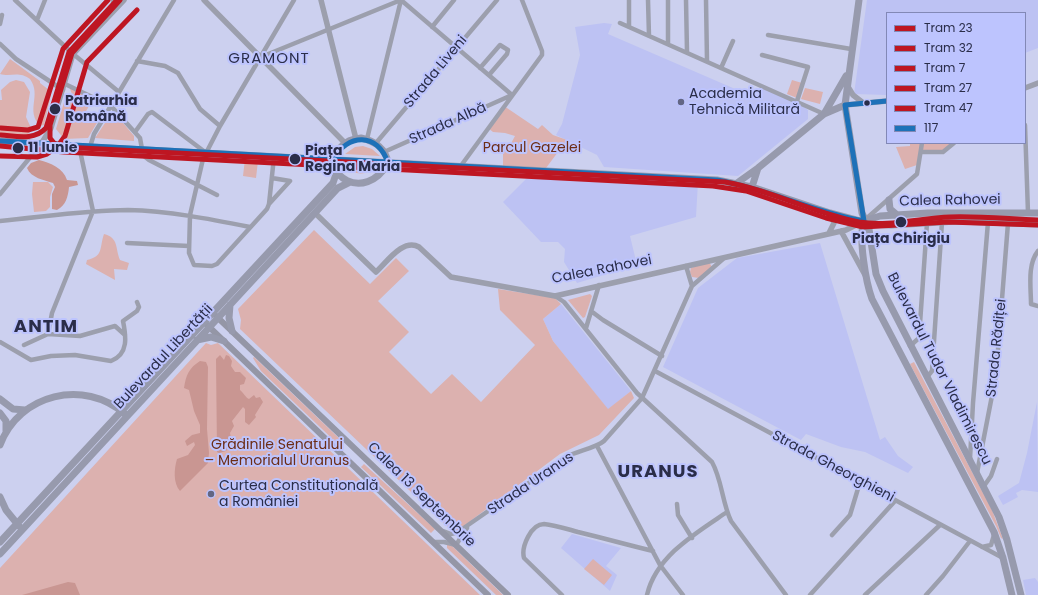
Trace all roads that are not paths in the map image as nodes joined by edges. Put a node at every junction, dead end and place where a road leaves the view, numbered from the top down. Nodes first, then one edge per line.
1 (15, 0) edge
2 (45, 0) edge
3 (113, 0) edge
4 (124, 0) edge
5 (174, 0) edge
6 (204, 0) edge
7 (294, 0) edge
8 (321, 0) edge
9 (401, 0) edge
10 (454, 0) edge
11 (496, 0) edge
12 (522, 0) edge
13 (629, 0) edge
14 (648, 0) edge
15 (668, 0) edge
16 (686, 0) edge
17 (706, 0) edge
18 (859, 0) edge
19 (113, 10) junction
20 (2, 15) dead end
21 (37, 20) junction
22 (620, 23) dead end
23 (0, 24) edge
24 (432, 27) junction
25 (629, 27) junction
26 (329, 30) junction
27 (768, 35) dead end
28 (649, 36) junction
29 (733, 41) dead end
30 (0, 44) edge
31 (668, 44) junction
32 (456, 48) junction
33 (851, 49) junction
34 (687, 52) junction
35 (73, 54) junction
36 (762, 55) dead end
37 (261, 57) junction
38 (137, 61) junction
39 (707, 61) junction
40 (480, 68) junction
41 (721, 68) junction
42 (848, 72) junction
43 (489, 76) junction
44 (847, 81) junction
45 (1038, 83) edge
46 (65, 84) junction
47 (1026, 88) edge
48 (63, 90) junction
49 (119, 92) junction
50 (512, 95) junction
51 (798, 101) junction
52 (886, 101) edge
53 (862, 102) junction
54 (845, 105) junction
55 (111, 106) junction
56 (824, 114) junction
57 (220, 126) junction
58 (135, 132) junction
59 (356, 139) junction
60 (367, 140) junction
61 (0, 141) edge
62 (29, 143) junction
63 (345, 143) junction
64 (376, 143) junction
65 (41, 144) junction
66 (922, 144) edge
67 (953, 144) edge
68 (1026, 144) edge
69 (79, 146) junction
70 (90, 147) junction
71 (139, 149) junction
72 (206, 152) junction
73 (384, 152) junction
74 (922, 152) junction
75 (34, 154) junction
76 (274, 156) junction
77 (334, 160) junction
78 (388, 163) junction
79 (460, 167) junction
80 (758, 168) junction
81 (337, 171) junction
82 (272, 178) junction
83 (350, 182) junction
84 (737, 183) junction
85 (196, 186) junction
86 (752, 187) junction
87 (0, 194) edge
88 (217, 195) dead end
89 (889, 200) junction
90 (269, 204) junction
91 (92, 211) junction
92 (315, 213) junction
93 (830, 213) junction
94 (1028, 213) junction
95 (1038, 214) edge
96 (190, 215) junction
97 (897, 215) junction
98 (0, 221) edge
99 (864, 221) junction
100 (942, 222) junction
101 (988, 222) junction
102 (927, 223) junction
103 (1008, 223) junction
104 (1038, 224) edge
105 (250, 227) junction
106 (841, 231) junction
107 (829, 233) junction
108 (127, 243) dead end
109 (189, 246) junction
110 (1038, 251) edge
111 (724, 257) junction
112 (686, 266) junction
113 (866, 278) junction
114 (599, 285) junction
115 (692, 286) junction
116 (556, 296) junction
117 (138, 302) dead end
118 (230, 305) junction
119 (1038, 306) edge
120 (591, 311) junction
121 (216, 315) junction
122 (123, 321) junction
123 (207, 325) junction
124 (115, 326) junction
125 (586, 328) junction
126 (232, 331) junction
127 (48, 334) junction
128 (126, 336) junction
129 (197, 340) junction
130 (224, 341) junction
131 (0, 342) edge
132 (24, 345) dead end
133 (910, 346) junction
134 (662, 356) junction
135 (916, 357) junction
136 (906, 362) junction
137 (655, 371) junction
138 (927, 377) junction
139 (642, 398) junction
140 (0, 399) edge
141 (26, 410) junction
142 (0, 413) edge
143 (124, 413) junction
144 (6, 431) junction
145 (971, 444) junction
146 (0, 445) edge
147 (963, 445) junction
148 (352, 446) junction
149 (597, 446) junction
150 (343, 455) junction
151 (366, 459) junction
152 (997, 459) dead end
153 (971, 461) junction
154 (980, 462) junction
155 (356, 469) junction
156 (977, 473) junction
157 (860, 482) junction
158 (984, 486) junction
159 (0, 497) edge
160 (895, 501) junction
161 (677, 504) dead end
162 (727, 512) junction
163 (470, 525) junction
164 (940, 525) junction
165 (19, 527) junction
166 (441, 530) junction
167 (994, 532) junction
168 (832, 535) dead end
169 (692, 538) junction
170 (970, 541) junction
171 (0, 542) edge
172 (433, 542) junction
173 (456, 545) junction
174 (982, 547) junction
175 (653, 551) junction
176 (0, 554) edge
177 (1012, 556) junction
178 (1003, 558) junction
179 (660, 564) junction
180 (488, 595) edge
181 (508, 595) edge
182 (562, 595) edge
183 (647, 595) edge
184 (683, 595) edge
185 (786, 595) edge
186 (810, 595) edge
187 (865, 595) edge
188 (926, 595) edge
189 (1012, 595) edge
190 (1021, 595) edge

1 - 21 street
2 - 21 street
3 - 19 street
4 - 19 street
5 - 38 street
6 - 37 street
7 - 37 street
8 - 26 street
9 - 24 street
9 - 26 street
9 - 60 street
10 - 24 street
11 - 32 street, Strada Liveni
12 - 50 street
13 - 25 street
14 - 28 street
15 - 31 street
16 - 34 street
17 - 39 street
18 - 33 main road
19 - 35 street
20 - 23 street
21 - 35 street
22 - 25 street
24 - 32 street
25 - 28 street
26 - 37 street
26 - 59 street
27 - 33 street
28 - 31 street
29 - 41 street
30 - 48 street
31 - 34 street
32 - 40 street
32 - 64 street, Strada Liveni
33 - 42 main road
34 - 39 street
35 - 46 street
35 - 49 street
36 - 51 street
37 - 57 street
37 - 63 street
38 - 49 street
38 - 57 street
39 - 41 street
40 - 43 street
40 - 43 street
41 - 51 street
42 - 44 main road
42 - 56 main road
43 - 50 street
44 - 53 street
44 - 54 main road
45 - 47 street
46 - 48 street
46 - 55 street
48 - 65 street
49 - 55 street
50 - 73 street, Strada Albă
50 - 79 street
51 - 56 street
52 - 53 street
53 - 54 street
54 - 56 main road
54 - 99 main road
55 - 58 street
55 - 70 street
56 - 80 main road
57 - 72 street
58 - 71 street
58 - 72 street
59 - 60 main road
59 - 63 main road
60 - 64 main road
61 - 62 main road
62 - 65 main road
62 - 75 main road
63 - 77 main road
64 - 73 main road
65 - 69 main road
65 - 75 street
66 - 74 street
67 - 74 street
68 - 94 street
69 - 70 main road
69 - 91 street
70 - 71 main road
71 - 72 main road
71 - 85 street
72 - 76 main road
72 - 85 street
73 - 78 main road
74 - 89 street
75 - 87 street
76 - 77 main road
76 - 82 street
77 - 78 main road
77 - 81 main road
78 - 79 main road
78 - 83 main road
79 - 84 main road
80 - 84 main road
80 - 86 main road
81 - 83 main road
81 - 121 main road, Bulevardul Libertății
82 - 90 street
82 - 90 street
83 - 92 main road, Bulevardul Libertății
84 - 86 main road
85 - 88 street
85 - 96 street
86 - 93 main road
89 - 97 main road
89 - 99 street
90 - 105 street
91 - 96 street
91 - 98 street
91 - 127 street
92 - 116 street, Calea Rahovei
92 - 118 main road, Bulevardul Libertății
93 - 99 main road
93 - 107 street
94 - 95 main road, Calea Rahovei
94 - 97 main road, Calea Rahovei
96 - 105 street
96 - 109 street
97 - 99 main road, Calea Rahovei
99 - 102 main road, Calea Rahovei
99 - 106 street, Calea Rahovei
99 - 113 main road, Bulevardul Tudor Vladimirescu
99 - 133 main road, Bulevardul Tudor Vladimirescu
100 - 101 main road, Calea Rahovei
100 - 102 main road, Calea Rahovei
100 - 138 street
101 - 103 main road, Calea Rahovei
101 - 145 street
102 - 133 street
103 - 104 main road, Calea Rahovei
103 - 154 street, Strada Rădiței
105 - 109 street
106 - 107 street, Calea Rahovei
106 - 113 street
107 - 111 street, Calea Rahovei
108 - 109 street
110 - 119 street
111 - 112 street, Calea Rahovei
111 - 115 street
112 - 114 street, Calea Rahovei
112 - 115 street
113 - 136 main road, Bulevardul Tudor Vladimirescu
114 - 116 street, Calea Rahovei
114 - 120 street
115 - 134 street
116 - 125 street
117 - 122 street
118 - 121 main road, Bulevardul Libertății
118 - 126 main road
120 - 125 street
120 - 134 street
121 - 123 main road, Bulevardul Libertății
121 - 126 main road, Calea 13 Septembrie
122 - 124 street
122 - 128 street
123 - 129 main road, Bulevardul Libertății
123 - 130 main road, Calea 13 Septembrie
123 - 143 main road, Bulevardul Libertății
124 - 127 street
124 - 128 street
125 - 139 street
126 - 148 main road, Calea 13 Septembrie
127 - 132 street
128 - 131 street
129 - 130 main road
129 - 143 main road, Bulevardul Libertății
130 - 150 main road, Calea 13 Septembrie
133 - 135 main road, Bulevardul Tudor Vladimirescu
134 - 137 street
135 - 136 main road
135 - 138 main road, Bulevardul Tudor Vladimirescu
136 - 167 main road, Bulevardul Tudor Vladimirescu
137 - 139 street
137 - 157 street, Strada Gheorghieni
138 - 147 main road, Bulevardul Tudor Vladimirescu
139 - 149 street
139 - 162 street
140 - 141 main road
141 - 143 main road
141 - 144 main road
142 - 144 main road
143 - 165 main road, Bulevardul Libertății
144 - 146 main road
145 - 147 street
145 - 153 street
147 - 153 main road, Bulevardul Tudor Vladimirescu
148 - 150 main road
148 - 151 main road, Calea 13 Septembrie
149 - 163 street, Strada Uranus
149 - 175 street
150 - 155 main road, Calea 13 Septembrie
151 - 155 main road
151 - 166 main road, Calea 13 Septembrie
152 - 158 street
153 - 154 street
153 - 156 main road, Bulevardul Tudor Vladimirescu
154 - 156 street, Strada Rădiței
155 - 172 main road, Calea 13 Septembrie
156 - 158 main road, Bulevardul Tudor Vladimirescu
157 - 160 street, Strada Gheorghieni
157 - 168 street
158 - 177 main road, Bulevardul Tudor Vladimirescu
159 - 165 main road
160 - 164 street, Strada Gheorghieni
160 - 186 street
161 - 169 street
162 - 169 street
162 - 185 street
163 - 166 street, Strada Uranus
163 - 173 street, Strada Uranus
164 - 170 street, Strada Gheorghieni
164 - 187 street
165 - 171 main road, Bulevardul Libertății
165 - 176 main road, Bulevardul Libertății
166 - 173 main road, Calea 13 Septembrie
167 - 174 street
167 - 178 main road, Bulevardul Tudor Vladimirescu
169 - 179 street
170 - 174 street, Strada Gheorghieni
170 - 188 street
172 - 173 street
172 - 180 main road, Calea 13 Septembrie
173 - 181 main road, Calea 13 Septembrie
174 - 178 street, Strada Gheorghieni
175 - 179 street
175 - 182 street
177 - 178 street
177 - 190 main road, Bulevardul Tudor Vladimirescu
178 - 189 main road, Bulevardul Tudor Vladimirescu
179 - 183 street
179 - 184 street

